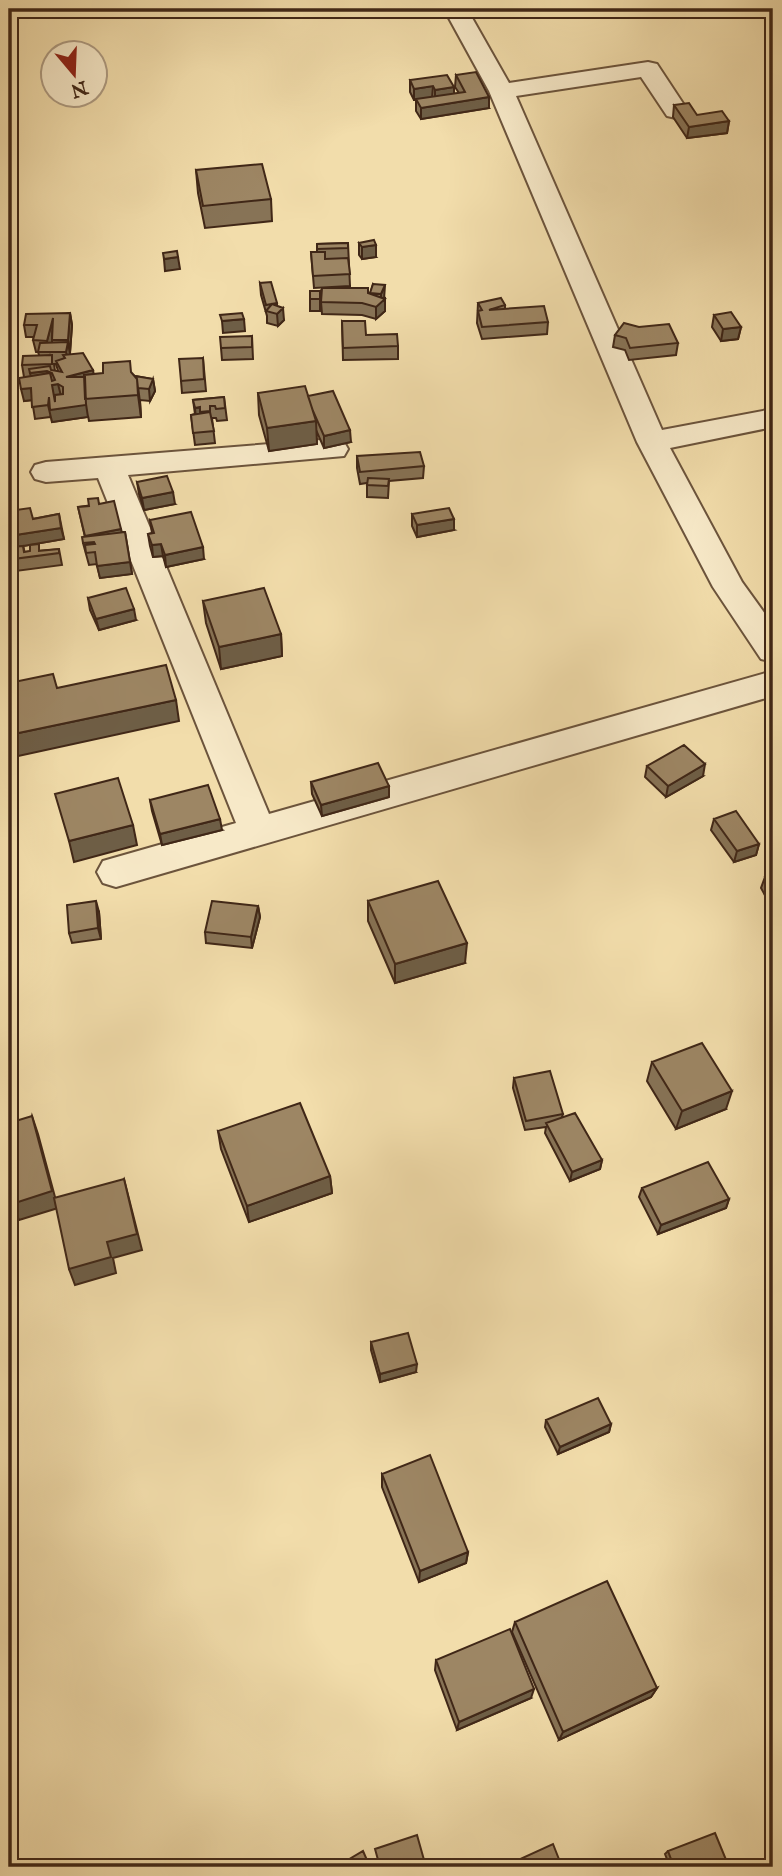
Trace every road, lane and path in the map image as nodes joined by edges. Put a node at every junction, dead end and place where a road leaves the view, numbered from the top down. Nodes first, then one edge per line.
1 (456, 9) edge
2 (502, 91) junction
3 (676, 111) edge
4 (773, 418) edge
5 (652, 442) junction
6 (333, 449) dead end
7 (110, 467) junction
8 (46, 472) dead end
9 (773, 650) edge
10 (773, 684) edge
11 (258, 831) junction
12 (116, 872) dead end

1 - 2 street
2 - 3 street
2 - 5 street
4 - 5 street
5 - 9 street
6 - 7 street
7 - 8 street
7 - 11 street
10 - 11 street
11 - 12 street

